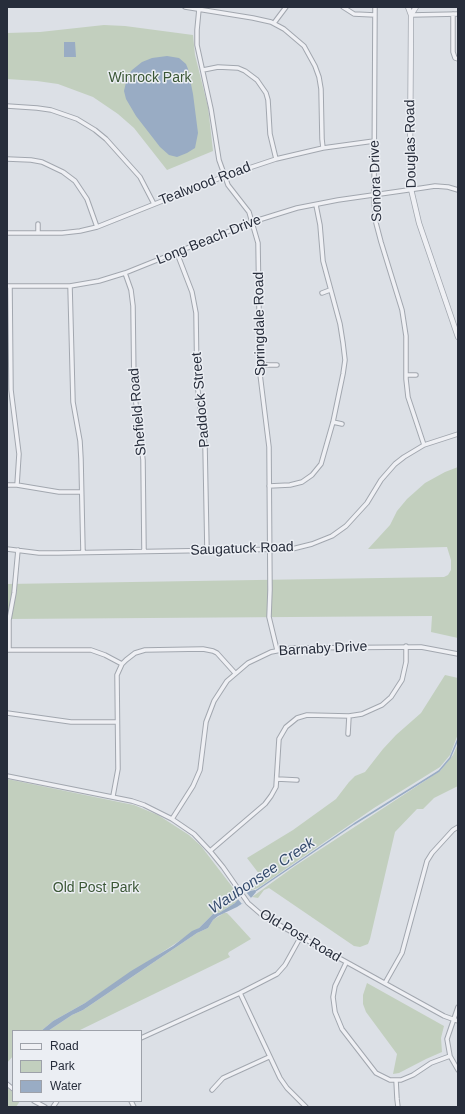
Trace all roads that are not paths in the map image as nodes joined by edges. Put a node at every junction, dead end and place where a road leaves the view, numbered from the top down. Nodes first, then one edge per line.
1 (185, 7) edge
2 (286, 7) edge
3 (342, 7) edge
4 (375, 7) edge
5 (408, 7) edge
6 (416, 7) edge
7 (199, 9) junction
8 (453, 14) junction
9 (458, 14) edge
10 (375, 15) junction
11 (412, 15) junction
12 (274, 23) junction
13 (458, 59) edge
14 (203, 70) junction
15 (7, 106) edge
16 (374, 141) junction
17 (323, 148) junction
18 (7, 159) edge
19 (276, 159) junction
20 (225, 176) junction
21 (411, 190) junction
22 (458, 190) edge
23 (374, 195) junction
24 (154, 204) junction
25 (316, 205) junction
26 (252, 222) junction
27 (38, 224) dead end
28 (97, 227) junction
29 (7, 233) edge
30 (38, 233) junction
31 (177, 253) junction
32 (125, 274) junction
33 (8, 286) edge
34 (70, 286) junction
35 (330, 290) junction
36 (322, 292) dead end
37 (458, 337) edge
38 (260, 365) junction
39 (277, 365) dead end
40 (406, 375) junction
41 (416, 375) dead end
42 (333, 422) junction
43 (342, 424) dead end
44 (458, 434) edge
45 (424, 446) junction
46 (7, 485) edge
47 (17, 485) junction
48 (269, 486) junction
49 (81, 492) junction
50 (7, 549) edge
51 (18, 550) junction
52 (207, 550) junction
53 (270, 550) junction
54 (83, 552) junction
55 (144, 552) junction
56 (406, 646) junction
57 (8, 650) edge
58 (277, 650) junction
59 (458, 654) edge
60 (122, 664) junction
61 (235, 673) junction
62 (7, 713) edge
63 (348, 716) junction
64 (118, 722) junction
65 (348, 734) dead end
66 (7, 776) edge
67 (277, 778) junction
68 (297, 780) dead end
69 (113, 796) junction
70 (172, 819) junction
71 (458, 827) edge
72 (210, 851) junction
73 (300, 938) junction
74 (346, 963) junction
75 (385, 983) junction
76 (240, 993) junction
77 (458, 1007) edge
78 (454, 1020) junction
79 (458, 1021) edge
80 (142, 1038) edge
81 (450, 1056) junction
82 (269, 1057) junction
83 (458, 1070) edge
84 (396, 1080) junction
85 (212, 1090) dead end
86 (36, 1102) edge
87 (45, 1107) edge
88 (306, 1107) edge
89 (398, 1107) edge

1 - 7 street
2 - 12 street
3 - 10 street
4 - 10 street, Sonora Drive
5 - 11 street, Douglas Road
6 - 11 street, Douglas Road
7 - 12 street
7 - 14 street, Springdale Road
8 - 9 street
8 - 11 street
8 - 13 street
10 - 16 street, Sonora Drive
11 - 21 street, Douglas Road
12 - 17 street
14 - 19 street
14 - 20 street, Springdale Road
15 - 24 street
16 - 17 street, Tealwood Road
16 - 23 street, Sonora Drive
17 - 19 street, Tealwood Road
18 - 28 street
19 - 20 street, Tealwood Road
20 - 24 street, Tealwood Road
20 - 26 street, Springdale Road
21 - 22 street, Long Beach Drive
21 - 23 street, Long Beach Drive
21 - 37 street, Douglas Road
23 - 25 street, Long Beach Drive
23 - 40 street, Sonora Drive
24 - 28 street, Tealwood Road
25 - 26 street, Long Beach Drive
25 - 35 street
26 - 31 street, Long Beach Drive
26 - 38 street, Springdale Road
27 - 30 street
28 - 30 street, Tealwood Road
29 - 30 street, Tealwood Road
31 - 32 street, Long Beach Drive
31 - 52 street, Paddock Street
32 - 34 street, Long Beach Drive
32 - 55 street, Shefield Road
33 - 34 street, Long Beach Drive
33 - 47 street
34 - 49 street
35 - 36 street
35 - 42 street
38 - 39 street
38 - 48 street, Springdale Road
40 - 41 street
40 - 45 street, Sonora Drive
42 - 43 street
42 - 48 street
44 - 45 street, Saugatuck Road
45 - 53 street, Saugatuck Road
46 - 47 street
47 - 49 street
48 - 53 street, Springdale Road
49 - 54 street
50 - 51 street, Saugatuck Road
51 - 54 street, Saugatuck Road
51 - 57 street
52 - 53 street, Saugatuck Road
52 - 55 street, Saugatuck Road
53 - 58 street, Springdale Road
54 - 55 street, Saugatuck Road
56 - 58 street, Barnaby Drive
56 - 59 street, Barnaby Drive
56 - 63 street
57 - 60 street
58 - 61 street, Barnaby Drive
60 - 61 street
60 - 64 street
61 - 70 street, Barnaby Drive
62 - 64 street
63 - 65 street
63 - 67 street
64 - 69 street
66 - 69 street, Old Post Road
67 - 68 street
67 - 72 street
69 - 70 street, Old Post Road
70 - 72 street, Old Post Road
71 - 75 street
72 - 73 street, Old Post Road
73 - 74 street, Old Post Road
73 - 76 street
74 - 75 street, Old Post Road
74 - 84 street
75 - 78 street, Old Post Road
76 - 80 street
76 - 82 street
77 - 78 street
78 - 79 street, Old Post Road
78 - 81 street
81 - 83 street
81 - 84 street
82 - 85 street
82 - 88 street
84 - 89 street
86 - 87 street

